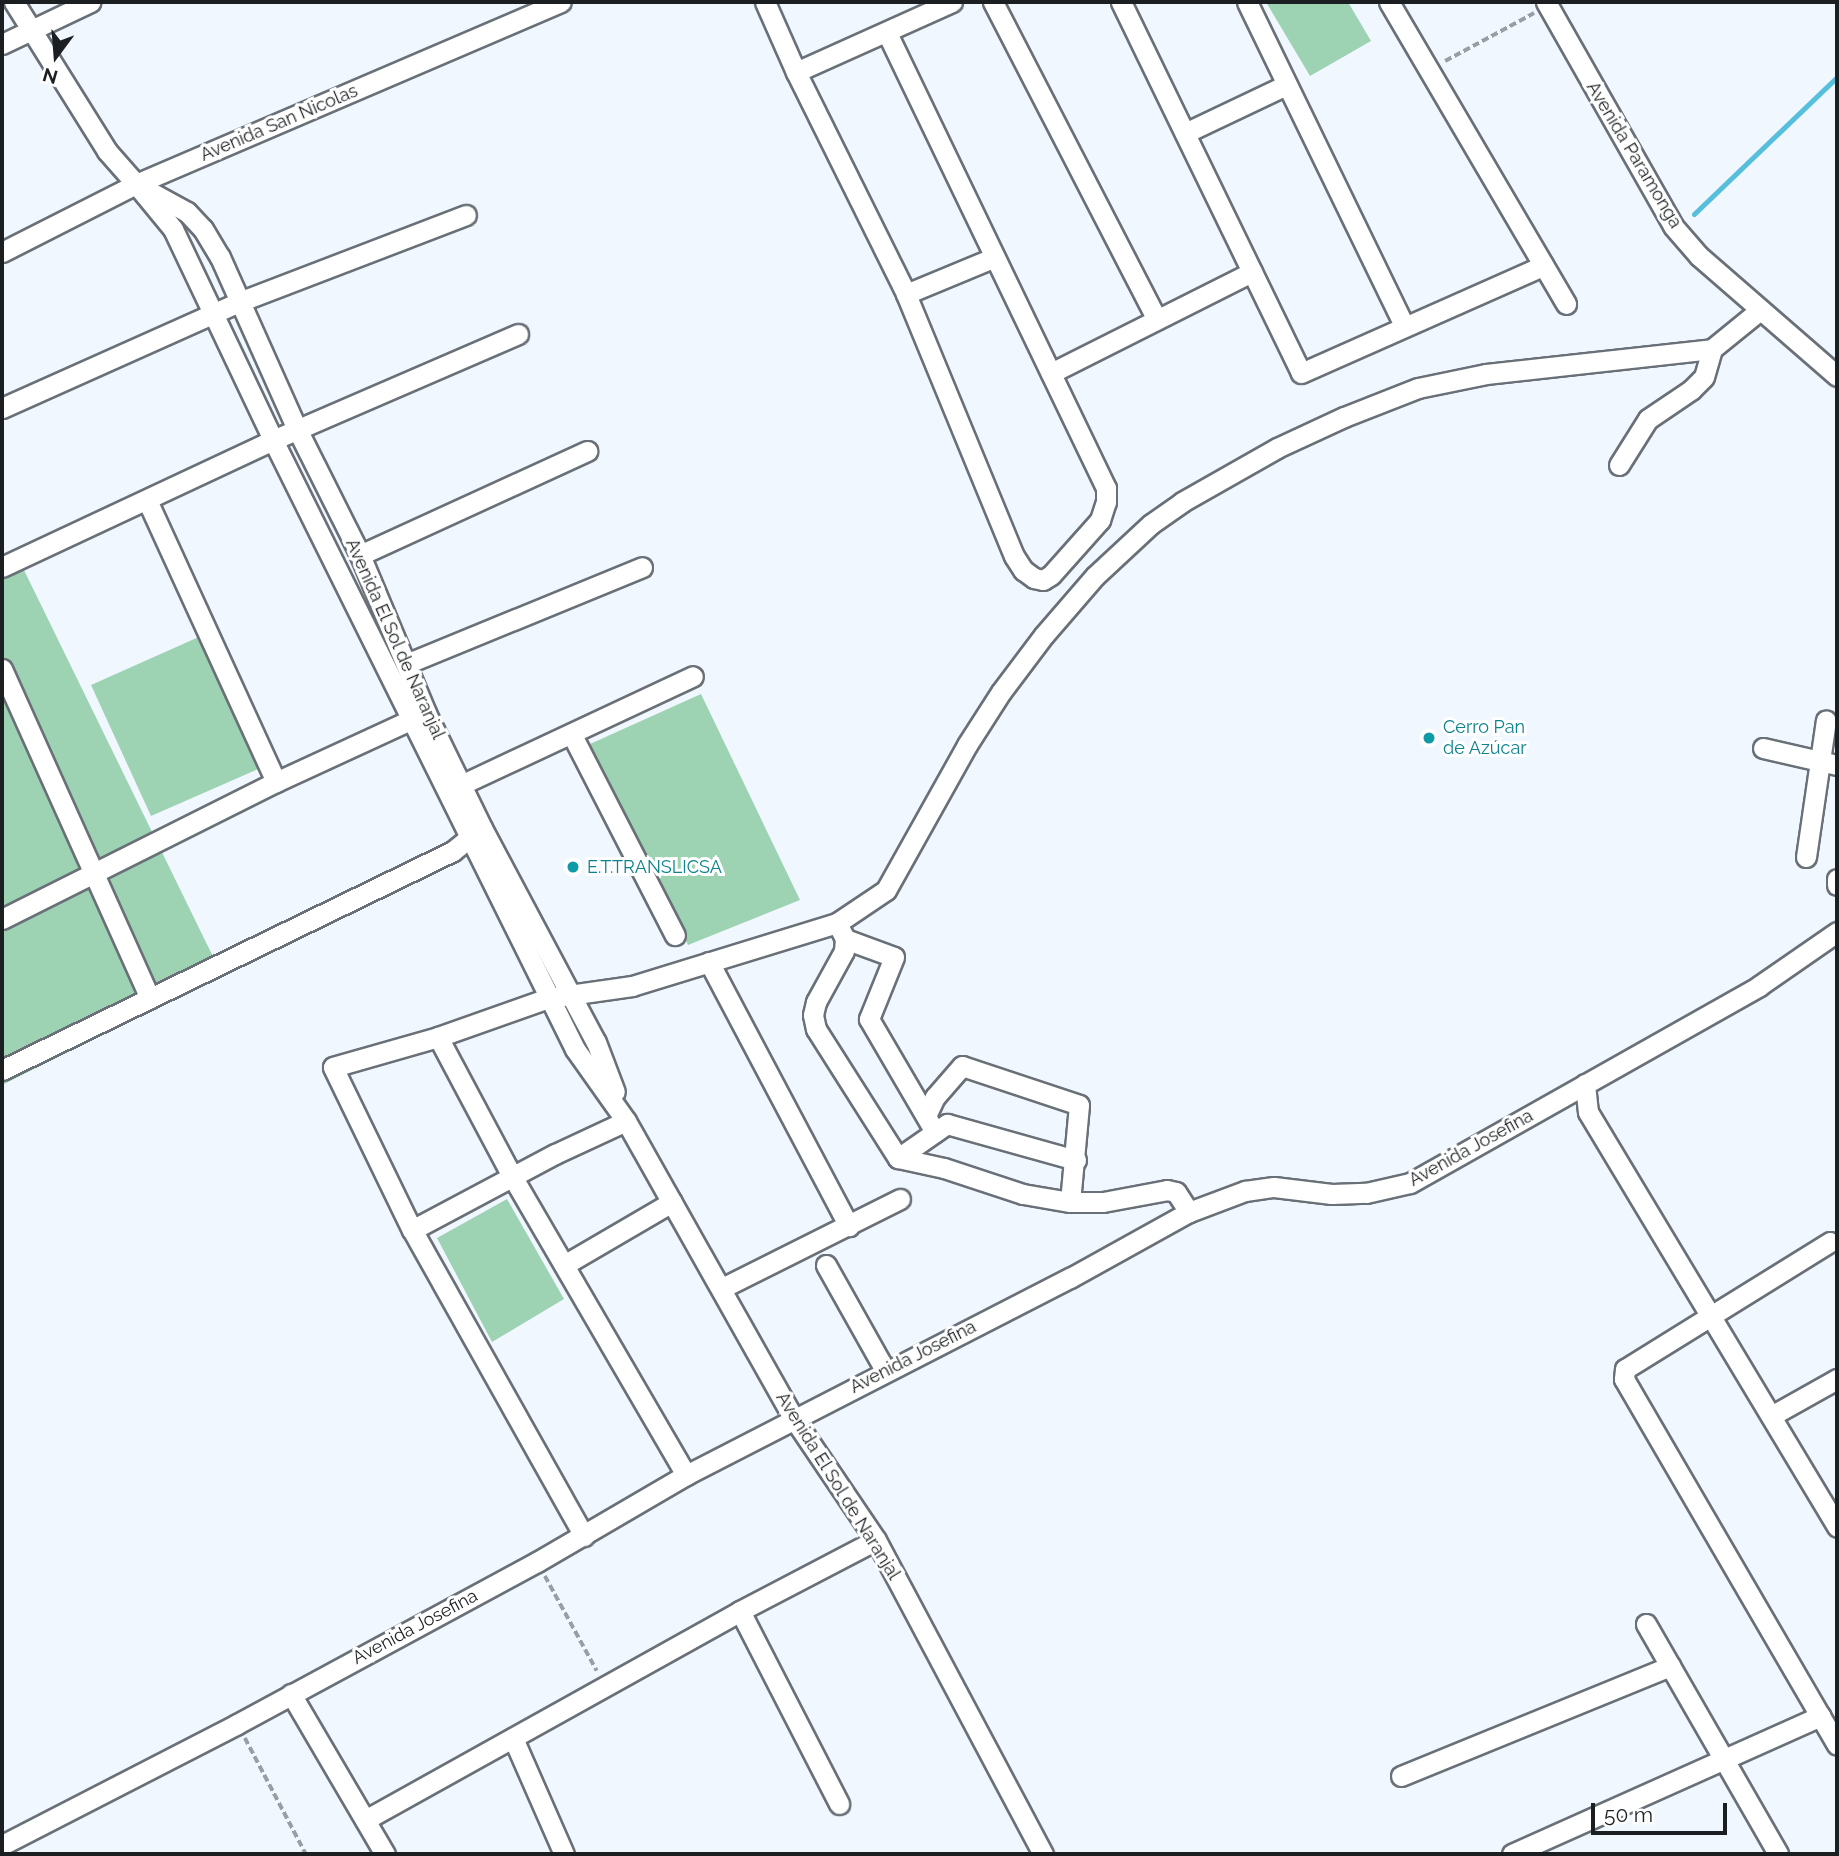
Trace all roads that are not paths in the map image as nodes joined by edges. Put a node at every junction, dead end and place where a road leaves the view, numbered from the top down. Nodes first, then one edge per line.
1 (14, 2) edge
2 (90, 2) edge
3 (561, 2) edge
4 (765, 2) edge
5 (952, 2) edge
6 (993, 2) edge
7 (1121, 2) edge
8 (1247, 2) edge
9 (1389, 2) edge
10 (1547, 4) edge
11 (30, 31) junction
12 (887, 33) junction
13 (2, 44) edge
14 (796, 72) junction
15 (1286, 85) junction
16 (1185, 133) junction
17 (136, 184) junction
18 (466, 215) dead end
19 (2, 252) edge
20 (993, 258) junction
21 (1543, 265) junction
22 (1252, 272) junction
23 (906, 294) junction
24 (239, 302) junction
25 (1566, 304) dead end
26 (1760, 310) junction
27 (213, 313) junction
28 (1156, 318) junction
29 (1404, 326) junction
30 (518, 334) dead end
31 (1712, 349) junction
32 (1051, 373) junction
33 (1837, 376) edge
34 (2, 408) edge
35 (297, 429) junction
36 (273, 440) junction
37 (587, 452) dead end
38 (1619, 465) dead end
39 (147, 500) junction
40 (360, 555) junction
41 (2, 567) edge
42 (642, 568) dead end
43 (406, 664) junction
44 (2, 668) edge
45 (693, 676) dead end
46 (418, 716) junction
47 (1826, 720) dead end
48 (572, 735) junction
49 (1763, 748) dead end
50 (1830, 763) edge
51 (275, 782) junction
52 (454, 789) junction
53 (475, 833) junction
54 (1807, 857) dead end
55 (94, 873) junction
56 (1837, 879) edge
57 (1837, 885) edge
58 (2, 919) edge
59 (841, 931) junction
60 (1837, 932) edge
61 (676, 935) dead end
62 (709, 962) junction
63 (569, 993) junction
64 (150, 998) junction
65 (548, 998) junction
66 (438, 1037) junction
67 (2, 1070) edge
68 (1585, 1084) junction
69 (626, 1121) junction
70 (931, 1124) junction
71 (898, 1158) junction
72 (1076, 1160) junction
73 (512, 1176) junction
74 (900, 1199) dead end
75 (672, 1202) junction
76 (1070, 1202) junction
77 (1189, 1212) junction
78 (849, 1226) junction
79 (412, 1230) junction
80 (1830, 1242) dead end
81 (564, 1265) junction
82 (826, 1265) dead end
83 (722, 1287) junction
84 (1711, 1316) junction
85 (885, 1370) junction
86 (1837, 1379) edge
87 (1771, 1416) junction
88 (794, 1419) junction
89 (685, 1475) junction
90 (1831, 1503) edge
91 (1837, 1527) edge
92 (584, 1536) junction
93 (876, 1540) junction
94 (740, 1611) junction
95 (1646, 1624) dead end
96 (1670, 1666) junction
97 (291, 1693) junction
98 (1821, 1716) junction
99 (513, 1738) junction
100 (1837, 1745) edge
101 (1724, 1760) junction
102 (1401, 1776) dead end
103 (839, 1804) dead end
104 (365, 1820) junction
105 (2, 1845) edge
106 (385, 1854) edge
107 (564, 1854) edge
108 (1043, 1854) edge
109 (1512, 1854) edge
110 (1778, 1854) edge

1 - 11 street, Avenida El Sol de Naranjal
2 - 11 street
3 - 17 street, Avenida San Nicolas
4 - 14 street
5 - 12 street
6 - 28 street
7 - 16 street
8 - 15 street
9 - 21 street
10 - 26 street, Avenida Paramonga
11 - 13 street
11 - 17 street, Avenida El Sol de Naranjal
12 - 14 street
12 - 20 street
14 - 23 street
15 - 16 street
15 - 29 street
16 - 22 street
17 - 19 street, Avenida San Nicolas
17 - 24 street, Avenida El Sol de Naranjal
17 - 27 street, Avenida El Sol de Naranjal
18 - 24 street
20 - 23 street
20 - 32 street
21 - 25 street
21 - 29 street
22 - 28 street
22 - 29 street
23 - 32 street
24 - 27 street
24 - 35 street, Avenida El Sol de Naranjal
26 - 31 street
26 - 33 street, Avenida Paramonga
27 - 34 street
27 - 36 street, Avenida El Sol de Naranjal
28 - 32 street
30 - 35 street
31 - 38 street
31 - 59 street
35 - 36 street
35 - 40 street, Avenida El Sol de Naranjal
36 - 39 street
36 - 46 street, Avenida El Sol de Naranjal
37 - 40 street
39 - 41 street
39 - 51 street
40 - 43 street, Avenida El Sol de Naranjal
42 - 43 street
43 - 46 street, Avenida El Sol de Naranjal
44 - 55 street
45 - 48 street
46 - 51 street
46 - 52 street, Avenida El Sol de Naranjal
47 - 50 street
48 - 52 street
48 - 61 street
49 - 50 street
50 - 54 street
51 - 55 street
52 - 53 street, Avenida El Sol de Naranjal
53 - 63 street, Avenida El Sol de Naranjal
53 - 64 street
53 - 65 street, Avenida El Sol de Naranjal
55 - 58 street
55 - 64 street
56 - 57 street
59 - 62 street
59 - 70 street
59 - 71 street
60 - 68 street, Avenida Josefina
62 - 63 street
62 - 78 street
63 - 65 street
63 - 69 street, Avenida El Sol de Naranjal
64 - 67 street
65 - 66 street
65 - 69 street, Avenida El Sol de Naranjal
66 - 73 street
66 - 79 street
68 - 77 street, Avenida Josefina
68 - 84 street
69 - 73 street
69 - 75 street, Avenida El Sol de Naranjal
70 - 71 street
70 - 72 street
70 - 72 street
71 - 76 street
72 - 76 street
73 - 79 street
73 - 81 street
74 - 78 street
75 - 81 street
75 - 83 street, Avenida El Sol de Naranjal
76 - 77 street
77 - 85 street, Avenida Josefina
78 - 83 street
79 - 92 street
80 - 84 street
81 - 89 street
82 - 85 street
83 - 88 street, Avenida El Sol de Naranjal
84 - 87 street
84 - 98 street
85 - 88 street, Avenida Josefina
86 - 87 street
87 - 90 street
88 - 89 street, Avenida Josefina
88 - 93 street, Avenida El Sol de Naranjal
89 - 92 street, Avenida Josefina
90 - 91 street
92 - 97 street, Avenida Josefina
93 - 94 street
93 - 108 street, Avenida El Sol de Naranjal
94 - 99 street
94 - 103 street
95 - 96 street
96 - 101 street
96 - 102 street
97 - 104 street
97 - 105 street, Avenida Josefina
98 - 100 street
98 - 101 street
99 - 104 street
99 - 107 street
101 - 109 street
101 - 110 street
104 - 106 street

